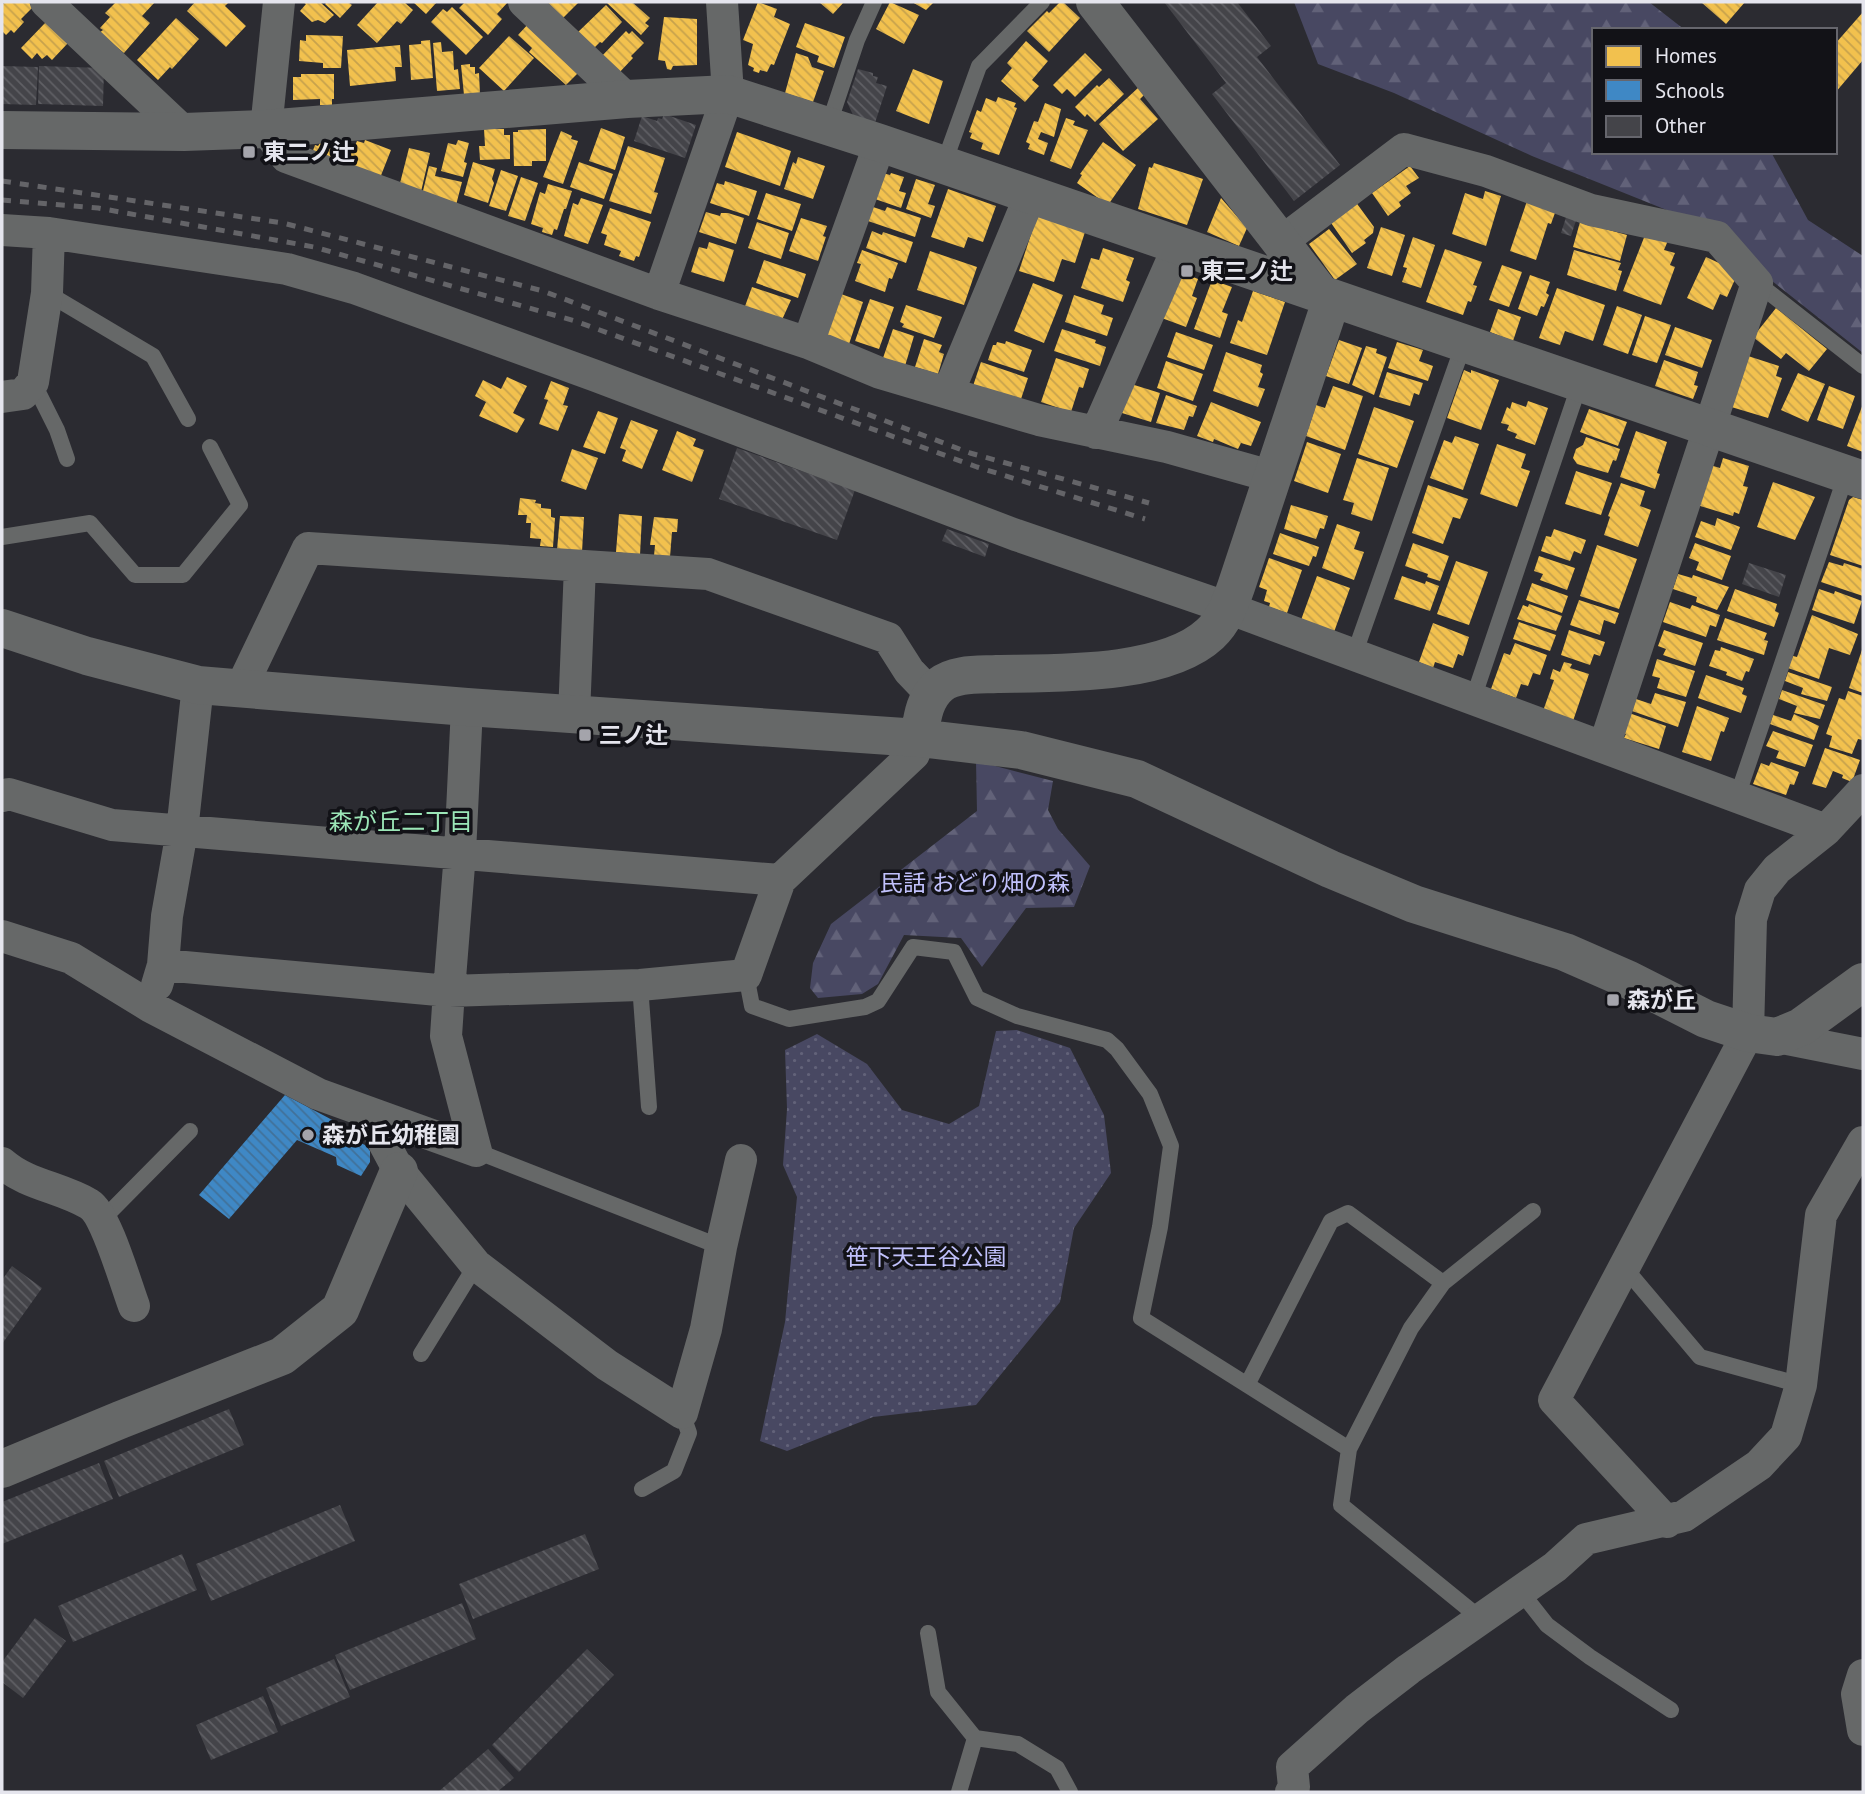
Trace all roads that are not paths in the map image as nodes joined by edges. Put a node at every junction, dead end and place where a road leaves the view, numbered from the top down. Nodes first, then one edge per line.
1 (46, 2) edge
2 (279, 2) edge
3 (524, 2) edge
4 (722, 2) edge
5 (874, 2) edge
6 (1042, 2) edge
7 (1095, 2) edge
8 (728, 94) junction
9 (627, 99) junction
10 (828, 127) junction
11 (265, 129) junction
12 (2, 130) edge
13 (184, 132) junction
14 (880, 143) junction
15 (943, 166) junction
16 (1030, 196) junction
17 (2, 230) edge
18 (49, 233) junction
19 (1281, 243) junction
20 (1178, 247) junction
21 (1757, 283) junction
22 (47, 293) junction
23 (659, 294) junction
24 (1326, 296) junction
25 (808, 343) junction
26 (1464, 343) junction
27 (1863, 366) edge
28 (33, 382) junction
29 (1580, 383) junction
30 (948, 393) junction
31 (2, 397) edge
32 (188, 419) dead end
33 (1708, 427) junction
34 (1096, 433) junction
35 (210, 447) dead end
36 (67, 459) dead end
37 (1274, 477) junction
38 (1855, 477) edge
39 (2, 537) edge
40 (580, 566) junction
41 (1228, 608) junction
42 (2, 628) edge
43 (1354, 655) junction
44 (198, 685) junction
45 (241, 688) junction
46 (931, 694) junction
47 (1473, 699) junction
48 (467, 707) junction
49 (574, 715) junction
50 (919, 738) junction
51 (1604, 747) junction
52 (1863, 790) edge
53 (2, 796) edge
54 (1737, 797) junction
55 (1826, 830) junction
56 (181, 831) junction
57 (460, 853) junction
58 (780, 880) junction
59 (2, 936) edge
60 (163, 965) junction
61 (746, 975) junction
62 (1863, 982) edge
63 (640, 985) junction
64 (449, 991) junction
65 (150, 1007) junction
66 (1763, 1035) junction
67 (1863, 1054) edge
68 (649, 1107) dead end
69 (368, 1113) junction
70 (190, 1131) dead end
71 (1863, 1142) edge
72 (476, 1151) junction
73 (741, 1160) dead end
74 (2, 1163) edge
75 (399, 1171) junction
76 (1532, 1211) dead end
77 (102, 1220) junction
78 (721, 1247) junction
79 (476, 1265) junction
80 (1624, 1267) junction
81 (1443, 1283) junction
82 (134, 1306) dead end
83 (421, 1354) dead end
84 (1247, 1385) junction
85 (1801, 1385) junction
86 (682, 1413) junction
87 (1349, 1449) junction
88 (2, 1469) edge
89 (642, 1489) dead end
90 (1667, 1522) junction
91 (1521, 1592) junction
92 (1481, 1619) junction
93 (928, 1633) dead end
94 (1863, 1675) edge
95 (1671, 1710) dead end
96 (1863, 1730) edge
97 (975, 1738) junction
98 (959, 1792) edge
99 (1070, 1792) edge
100 (1291, 1792) edge

1 - 13 street
2 - 11 street
3 - 9 street
4 - 8 street
5 - 10 lane
6 - 15 lane
7 - 19 street
8 - 9 street
8 - 10 street
8 - 23 street
9 - 11 street
10 - 14 street
11 - 13 street
11 - 23 street
12 - 13 street
14 - 15 street
14 - 25 street
15 - 16 street
16 - 20 street
16 - 30 street
17 - 18 street
18 - 22 street
18 - 41 street
19 - 21 street
19 - 24 street
20 - 24 street
20 - 34 street
21 - 27 lane
21 - 33 street
22 - 28 street
22 - 32 lane
23 - 25 street
24 - 26 street
24 - 37 street
25 - 30 street
26 - 29 street
26 - 43 lane
28 - 31 street
28 - 36 lane
29 - 33 street
29 - 47 lane
30 - 34 street
33 - 38 street
33 - 51 street
34 - 37 street
35 - 39 lane
37 - 41 street
38 - 54 lane
40 - 45 street
40 - 46 street
40 - 49 street
41 - 43 street
41 - 46 street
42 - 44 street
43 - 47 street
44 - 45 street
44 - 56 street
45 - 48 street
46 - 50 street
47 - 51 street
48 - 49 street
48 - 57 street
49 - 50 street
50 - 58 street
50 - 66 street
51 - 54 street
52 - 55 street
53 - 56 street
54 - 55 street
55 - 66 street
56 - 57 street
56 - 60 street
57 - 58 street
57 - 64 street
58 - 61 street
59 - 65 street
60 - 64 street
60 - 65 street
61 - 63 street
61 - 84 lane
62 - 66 street
63 - 64 street
63 - 68 lane
64 - 72 street
65 - 69 street
66 - 67 street
66 - 80 street
69 - 72 street
69 - 75 street
70 - 77 lane
71 - 85 street
72 - 78 lane
73 - 78 street
74 - 77 street
75 - 79 street
75 - 88 street
76 - 81 lane
77 - 82 street
78 - 86 street
79 - 83 lane
79 - 86 street
80 - 85 lane
80 - 90 street
81 - 84 lane
81 - 87 lane
84 - 87 lane
85 - 90 street
86 - 89 lane
87 - 92 lane
90 - 91 street
91 - 92 street
91 - 95 lane
92 - 100 street
93 - 97 lane
94 - 96 street
97 - 98 lane
97 - 99 lane

